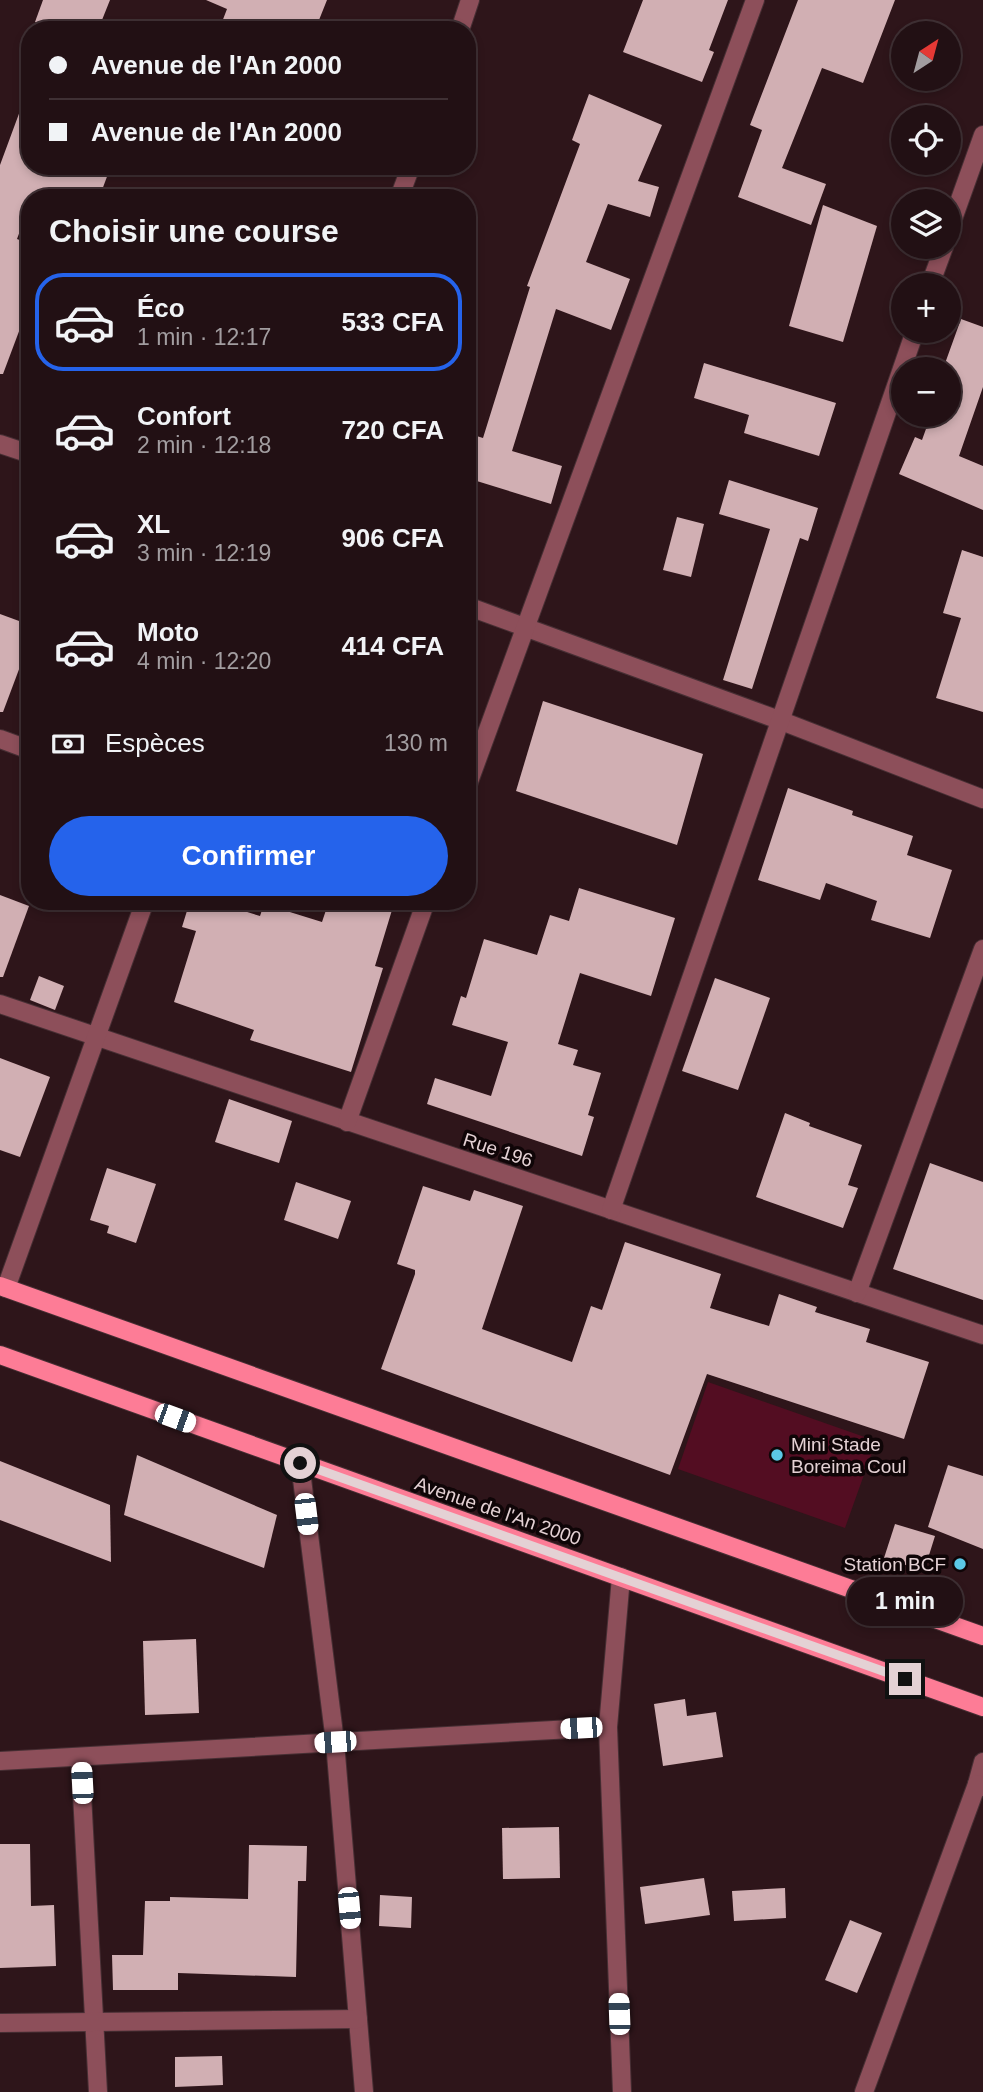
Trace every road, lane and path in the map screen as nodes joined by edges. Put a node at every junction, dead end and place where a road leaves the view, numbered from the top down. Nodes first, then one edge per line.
1 (470, 0) edge
2 (755, 0) edge
3 (463, 21) edge
4 (983, 135) edge
5 (961, 197) edge
6 (911, 343) edge
7 (0, 444) edge
8 (21, 451) edge
9 (476, 609) edge
10 (525, 627) junction
11 (779, 720) junction
12 (0, 739) edge
13 (21, 747) edge
14 (476, 762) edge
15 (983, 799) edge
16 (142, 910) edge
17 (423, 910) edge
18 (983, 949) edge
19 (0, 1004) edge
20 (97, 1036) junction
21 (347, 1122) junction
22 (611, 1210) junction
23 (3, 1287) edge
24 (857, 1293) junction
25 (983, 1335) edge
26 (0, 1355) edge
27 (300, 1463) junction
28 (621, 1577) junction
29 (983, 1636) edge
30 (983, 1707) edge
31 (608, 1727) junction
32 (335, 1742) junction
33 (80, 1757) junction
34 (0, 1761) edge
35 (983, 1762) edge
36 (980, 1785) edge
37 (358, 2019) junction
38 (94, 2022) junction
39 (0, 2023) edge
40 (98, 2092) edge
41 (363, 2092) edge
42 (622, 2092) edge
43 (864, 2092) edge

1 - 3 street
2 - 10 street
4 - 5 street
6 - 11 street
7 - 8 street
9 - 10 street
10 - 11 street
10 - 14 street
11 - 15 street
11 - 22 street
12 - 13 street
16 - 20 street
17 - 21 street
18 - 24 street
19 - 20 street, Rue 196
20 - 21 street, Rue 196
20 - 23 street
21 - 22 street, Rue 196
22 - 24 street, Rue 196
23 - 29 main road
24 - 25 street, Rue 196
26 - 27 main road, Avenue de l'An 2000
27 - 28 main road, Avenue de l'An 2000
27 - 32 street
28 - 30 main road, Avenue de l'An 2000
28 - 31 street
31 - 32 street
31 - 42 street
32 - 33 street
32 - 37 street
33 - 34 street
33 - 38 street
35 - 36 street
36 - 43 street
37 - 38 street
37 - 41 street
38 - 39 street
38 - 40 street

